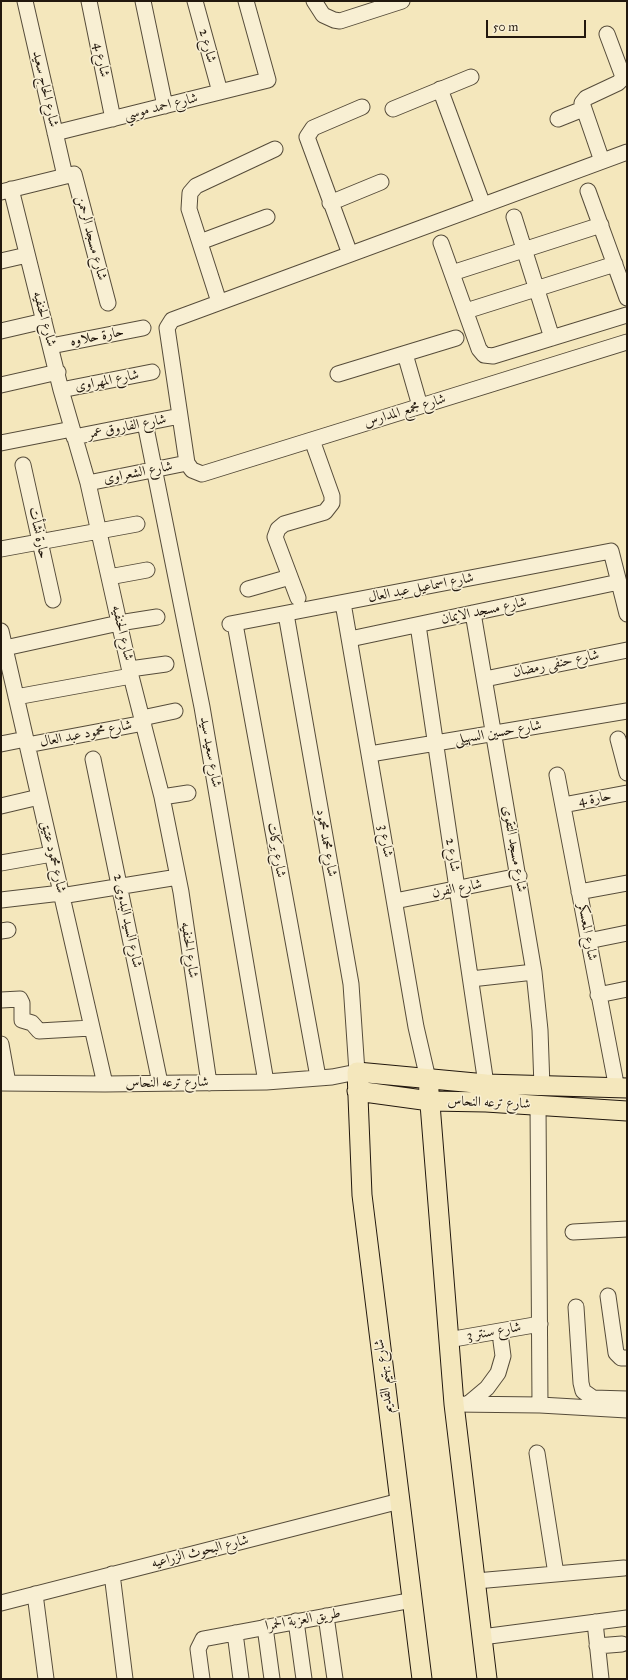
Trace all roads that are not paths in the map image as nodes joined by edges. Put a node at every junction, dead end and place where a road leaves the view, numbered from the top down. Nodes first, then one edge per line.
1 (25, 1) edge
2 (89, 1) edge
3 (143, 1) edge
4 (195, 1) edge
5 (246, 1) edge
6 (314, 1) edge
7 (402, 1) edge
8 (607, 34) dead end
9 (471, 77) dead end
10 (440, 89) junction
11 (220, 92) junction
12 (165, 106) junction
13 (362, 107) dead end
14 (393, 109) dead end
15 (583, 109) junction
16 (113, 119) junction
17 (558, 119) dead end
18 (55, 133) junction
19 (275, 149) dead end
20 (627, 152) edge
21 (602, 161) junction
22 (69, 175) junction
23 (381, 182) dead end
24 (6, 190) edge
25 (588, 191) dead end
26 (330, 203) junction
27 (483, 205) junction
28 (267, 217) dead end
29 (514, 218) dead end
30 (601, 225) junction
31 (200, 242) junction
32 (441, 243) dead end
33 (524, 250) junction
34 (350, 254) junction
35 (27, 255) junction
36 (1, 261) edge
37 (615, 264) junction
38 (452, 273) junction
39 (536, 288) junction
40 (627, 298) edge
41 (220, 302) junction
42 (108, 303) dead end
43 (466, 311) junction
44 (627, 314) edge
45 (44, 321) junction
46 (143, 328) dead end
47 (1, 331) edge
48 (456, 338) dead end
49 (552, 338) junction
50 (627, 342) edge
51 (51, 346) junction
52 (405, 354) junction
53 (499, 354) junction
54 (58, 372) junction
55 (152, 372) dead end
56 (338, 374) dead end
57 (506, 379) junction
58 (1, 385) edge
59 (61, 390) junction
60 (420, 406) junction
61 (180, 416) junction
62 (145, 422) junction
63 (73, 433) junction
64 (312, 440) junction
65 (1, 443) edge
66 (187, 463) junction
67 (24, 465) dead end
68 (154, 469) junction
69 (88, 483) junction
70 (137, 524) dead end
71 (99, 530) junction
72 (40, 542) junction
73 (1, 549) edge
74 (147, 570) dead end
75 (109, 577) junction
76 (290, 577) junction
77 (619, 582) junction
78 (248, 589) dead end
79 (298, 598) dead end
80 (53, 600) dead end
81 (344, 603) junction
82 (473, 613) junction
83 (286, 614) junction
84 (627, 614) edge
85 (157, 617) dead end
86 (119, 623) junction
87 (232, 624) joint
88 (418, 625) junction
89 (1, 631) edge
90 (350, 639) junction
91 (5, 648) junction
92 (627, 650) edge
93 (166, 664) dead end
94 (131, 673) junction
95 (485, 679) junction
96 (6, 680) edge
97 (16, 697) junction
98 (175, 711) dead end
99 (627, 711) edge
100 (143, 720) junction
101 (494, 733) junction
102 (618, 739) dead end
103 (26, 742) junction
104 (435, 743) junction
105 (1, 744) edge
106 (370, 754) junction
107 (94, 759) dead end
108 (627, 773) edge
109 (557, 775) dead end
110 (188, 793) dead end
111 (627, 793) edge
112 (39, 797) junction
113 (162, 797) junction
114 (563, 805) junction
115 (1, 806) edge
116 (52, 854) junction
117 (1, 863) edge
118 (519, 876) junction
119 (178, 877) junction
120 (627, 883) edge
121 (120, 887) junction
122 (457, 889) junction
123 (579, 892) junction
124 (61, 895) junction
125 (1, 900) edge
126 (395, 901) junction
127 (627, 933) edge
128 (588, 941) junction
129 (534, 972) junction
130 (471, 979) junction
131 (627, 989) edge
132 (598, 995) junction
133 (1, 1000) edge
134 (92, 1028) junction
135 (1, 1044) edge
136 (357, 1072) junction
137 (325, 1077) junction
138 (428, 1078) junction
139 (266, 1082) junction
140 (5, 1083) edge
141 (209, 1083) junction
142 (105, 1084) junction
143 (160, 1084) junction
144 (486, 1084) junction
145 (622, 1089) edge
146 (357, 1091) junction
147 (540, 1096) junction
148 (430, 1101) junction
149 (627, 1111) edge
150 (627, 1229) edge
151 (573, 1232) dead end
152 (608, 1296) dead end
153 (576, 1307) dead end
154 (540, 1324) junction
155 (448, 1340) junction
156 (501, 1341) dead end
157 (627, 1358) edge
158 (627, 1399) edge
159 (461, 1404) junction
160 (540, 1405) junction
161 (627, 1410) edge
162 (537, 1453) dead end
163 (400, 1501) junction
164 (624, 1568) dead end
165 (112, 1574) junction
166 (556, 1574) junction
167 (476, 1581) junction
168 (35, 1594) junction
169 (413, 1600) junction
170 (1, 1603) edge
171 (326, 1616) junction
172 (627, 1618) edge
173 (296, 1621) junction
174 (595, 1622) junction
175 (265, 1627) junction
176 (234, 1633) junction
177 (482, 1637) junction
178 (622, 1644) dead end
179 (597, 1646) junction
180 (46, 1679) edge
181 (125, 1679) edge
182 (202, 1679) edge
183 (241, 1679) edge
184 (272, 1679) edge
185 (304, 1679) edge
186 (335, 1679) edge
187 (422, 1679) edge
188 (487, 1679) edge
189 (601, 1679) edge

1 - 18 street, شارع الحاج سعيد
2 - 16 street, شارع 4
3 - 12 street
4 - 11 street, شارع 2
5 - 11 street, شارع احمد موسي
6 - 7 street
8 - 15 street
9 - 10 street
10 - 14 street
10 - 27 street
11 - 12 street, شارع احمد موسي
12 - 16 street, شارع احمد موسي
13 - 26 street
15 - 17 street
15 - 21 street
16 - 18 street, شارع احمد موسي
18 - 22 street, شارع الحاج سعيد
19 - 31 street
20 - 21 street
21 - 27 street
22 - 24 street
22 - 42 street, شارع مسجد الرحمن
23 - 26 street
24 - 35 street, شارع الحنفيه
25 - 30 street
26 - 34 street
27 - 34 street
28 - 31 street
29 - 33 street
30 - 33 street
30 - 37 street
31 - 41 street
32 - 38 street
33 - 38 street
33 - 39 street
34 - 41 street
35 - 36 street
35 - 45 street, شارع الحنفيه
37 - 39 street
37 - 40 street
38 - 43 street
39 - 43 street
39 - 49 street
41 - 61 street
43 - 53 street
44 - 49 street
45 - 47 street
45 - 51 street, شارع الحنفيه
46 - 51 street, حارة حلاوه
48 - 52 street
49 - 53 street
50 - 57 street, شارع مجمع المدارس
51 - 54 street, شارع الحنفيه
52 - 56 street
52 - 60 street
53 - 57 street
54 - 58 street
54 - 59 street, شارع الحنفيه
55 - 59 street, شارع المهراوى
57 - 60 street, شارع مجمع المدارس
59 - 63 street, شارع الحنفيه
60 - 64 street, شارع مجمع المدارس
61 - 62 street, شارع الفاروق عمر
61 - 66 street
62 - 63 street, شارع الفاروق عمر
62 - 68 street, شارع سعيد سيد
63 - 65 street, شارع الفاروق عمر
63 - 69 street, شارع الحنفيه
64 - 66 street, شارع مجمع المدارس
64 - 76 street
66 - 68 street, شارع الشعراوى
67 - 72 street, حارة نشأت
68 - 69 street, شارع الشعراوى
68 - 139 street, شارع سعيد سيد
69 - 71 street, شارع الحنفيه
70 - 71 street
71 - 72 street
71 - 75 street, شارع الحنفيه
72 - 73 street
72 - 80 street, حارة نشأت
74 - 75 street
75 - 86 street, شارع الحنفيه
76 - 78 street
76 - 79 street
77 - 81 street, شارع اسماعيل عبد العال
77 - 82 street, شارع مسجد الايمان
77 - 84 street
81 - 83 street, شارع اسماعيل عبد العال
81 - 90 street, شارع 3
82 - 88 street, شارع مسجد الايمان
82 - 95 street, شارع مسجد التقوى
83 - 87 street, شارع اسماعيل عبد العال
83 - 136 street, شارع محمد محمود
85 - 86 street
86 - 91 street
86 - 94 street, شارع الحنفيه
87 - 137 street, شارع بركات
88 - 90 street, شارع مسجد الايمان
88 - 104 street, شارع 2
89 - 91 street, شارع محمود عتيق
90 - 106 street, شارع 3
91 - 96 street, شارع محمود عتيق
92 - 95 street, شارع حنفى رمضان
93 - 94 street
94 - 97 street
94 - 100 street, شارع الحنفيه
95 - 101 street, شارع مسجد التقوى
96 - 97 street, شارع محمود عتيق
97 - 103 street, شارع محمود عتيق
98 - 100 street, شارع محمود عبد العال
99 - 101 street, شارع حسين السهيلى
100 - 103 street, شارع محمود عبد العال
100 - 113 street, شارع الحنفيه
101 - 104 street, شارع حسين السهيلى
101 - 118 street, شارع مسجد التقوى
102 - 108 street
103 - 105 street, شارع محمود عبد العال
103 - 112 street, شارع محمود عتيق
104 - 106 street, شارع حسين السهيلى
104 - 122 street, شارع 2
106 - 126 street, شارع 3
107 - 121 street, شارع السيد البدوى 2
109 - 114 street, شارع المعسكر
110 - 113 street
111 - 114 street, حارة 4
112 - 115 street
112 - 116 street, شارع محمود عتيق
113 - 119 street, شارع الحنفيه
114 - 123 street, شارع المعسكر
116 - 117 street
116 - 124 street, شارع محمود عتيق
118 - 122 street, شارع الفرن
118 - 129 street, شارع مسجد التقوى
119 - 121 street
119 - 141 street, شارع الحنفيه
120 - 123 street
121 - 124 street
121 - 143 street, شارع السيد البدوى 2
122 - 126 street, شارع الفرن
122 - 130 street, شارع 2
123 - 128 street, شارع المعسكر
124 - 125 street
124 - 134 street, شارع محمود عتيق
126 - 138 street, شارع 3
127 - 128 street
128 - 132 street, شارع المعسكر
129 - 130 street
129 - 147 street, شارع مسجد التقوى
130 - 144 street, شارع 2
131 - 132 street
132 - 145 street, شارع المعسكر
133 - 134 street
134 - 142 street, شارع محمود عتيق
135 - 140 street
136 - 137 street, شارع ترعه النحاس
136 - 138 main road, شارع ترعه النحاس
136 - 146 main road, شارع بهتيم القديم
137 - 139 street, شارع ترعه النحاس
137 - 146 street, شارع ترعه النحاس
138 - 144 main road, شارع ترعه النحاس
138 - 148 main road
139 - 141 street, شارع ترعه النحاس
140 - 142 street, شارع ترعه النحاس
141 - 143 street, شارع ترعه النحاس
142 - 143 street, شارع ترعه النحاس
144 - 147 main road, شارع ترعه النحاس
145 - 147 main road, شارع ترعه النحاس
146 - 148 main road, شارع ترعه النحاس
146 - 163 main road, شارع بهتيم القديم
147 - 148 main road, شارع ترعه النحاس
147 - 149 main road, شارع ترعه النحاس
147 - 154 street, شارع مسجد التقوى
148 - 155 main road
150 - 151 street
152 - 157 street
153 - 158 street
154 - 155 street, شارع سنتر 3
154 - 160 street, شارع مسجد التقوى
155 - 159 main road
156 - 159 street
159 - 160 street
159 - 167 main road
160 - 161 street
162 - 166 street
163 - 165 street, شارع البحوث الزراعيه
163 - 169 main road, شارع بهتيم القديم
164 - 166 street
165 - 168 street, شارع البحوث الزراعيه
165 - 181 street
166 - 167 street
167 - 177 main road
168 - 170 street, شارع البحوث الزراعيه
168 - 180 street
169 - 171 street, طريق العزبة الحمرا
169 - 187 main road, شارع بهتيم القديم
171 - 173 street, طريق العزبة الحمرا
171 - 186 street
172 - 174 street
173 - 175 street, طريق العزبة الحمرا
173 - 185 street
174 - 177 street
174 - 179 street
175 - 176 street, طريق العزبة الحمرا
175 - 184 street
176 - 182 street, طريق العزبة الحمرا
176 - 183 street
177 - 188 main road
178 - 179 street
179 - 189 street

